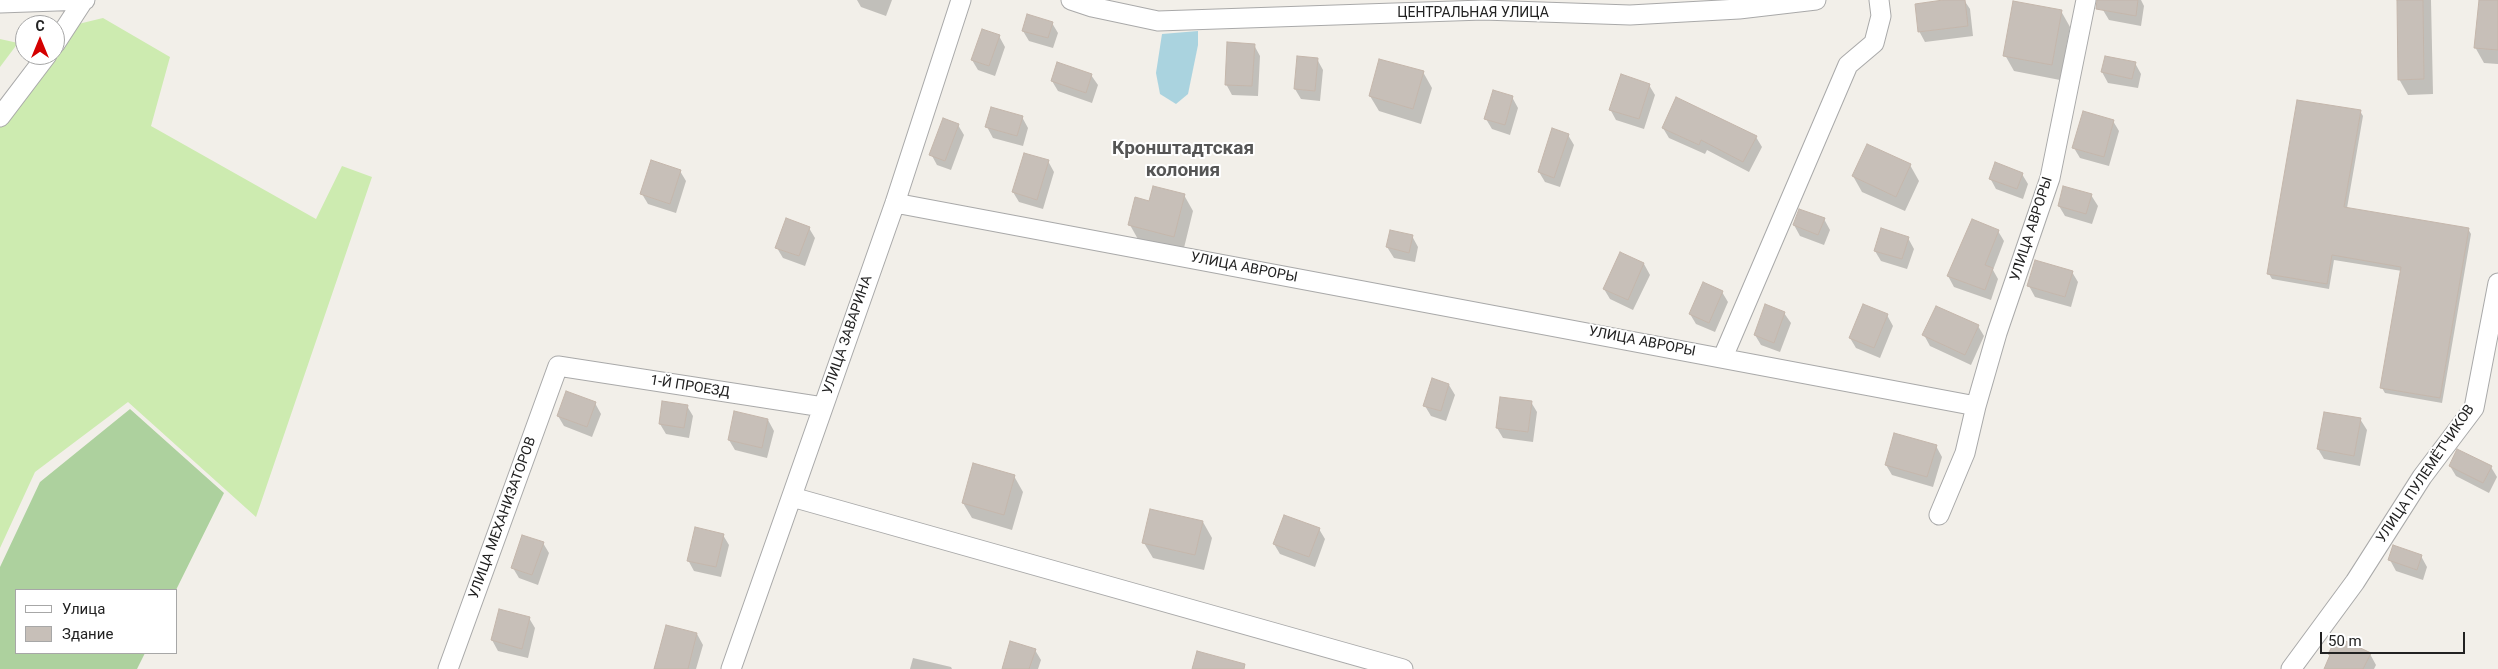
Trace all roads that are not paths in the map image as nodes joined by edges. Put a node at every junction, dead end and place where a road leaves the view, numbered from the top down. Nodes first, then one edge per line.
1 (84, 0) edge
2 (961, 0) edge
3 (1071, 0) edge
4 (1816, 0) edge
5 (1880, 0) edge
6 (2086, 0) edge
7 (0, 3) edge
8 (1630, 7) edge
9 (65, 29) edge
10 (39, 65) edge
11 (0, 117) edge
12 (894, 203) junction
13 (2498, 283) edge
14 (1723, 357) junction
15 (558, 366) joint
16 (1976, 406) junction
17 (823, 407) junction
18 (792, 497) junction
19 (1939, 515) dead end
20 (448, 669) edge
21 (731, 669) edge
22 (1403, 669) edge
23 (2291, 669) edge

1 - 7 street
1 - 9 street
2 - 12 street, УЛИЦА ЗАВАРИНА
3 - 8 street, ЦЕНТРАЛЬНАЯ УЛИЦА
4 - 8 street, ЦЕНТРАЛЬНАЯ УЛИЦА
5 - 14 street
6 - 16 street, УЛИЦА АВРОРЫ
10 - 11 street
12 - 14 street, УЛИЦА АВРОРЫ
12 - 17 street, УЛИЦА ЗАВАРИНА
13 - 23 street, УЛИЦА ПУЛЕМЁТЧИКОВ
14 - 16 street, УЛИЦА АВРОРЫ
15 - 17 street, 1-Й ПРОЕЗД
15 - 20 street, УЛИЦА МЕХАНИЗАТОРОВ
16 - 19 street
17 - 18 street, УЛИЦА ЗАВАРИНА
18 - 21 street, УЛИЦА ЗАВАРИНА
18 - 22 street

